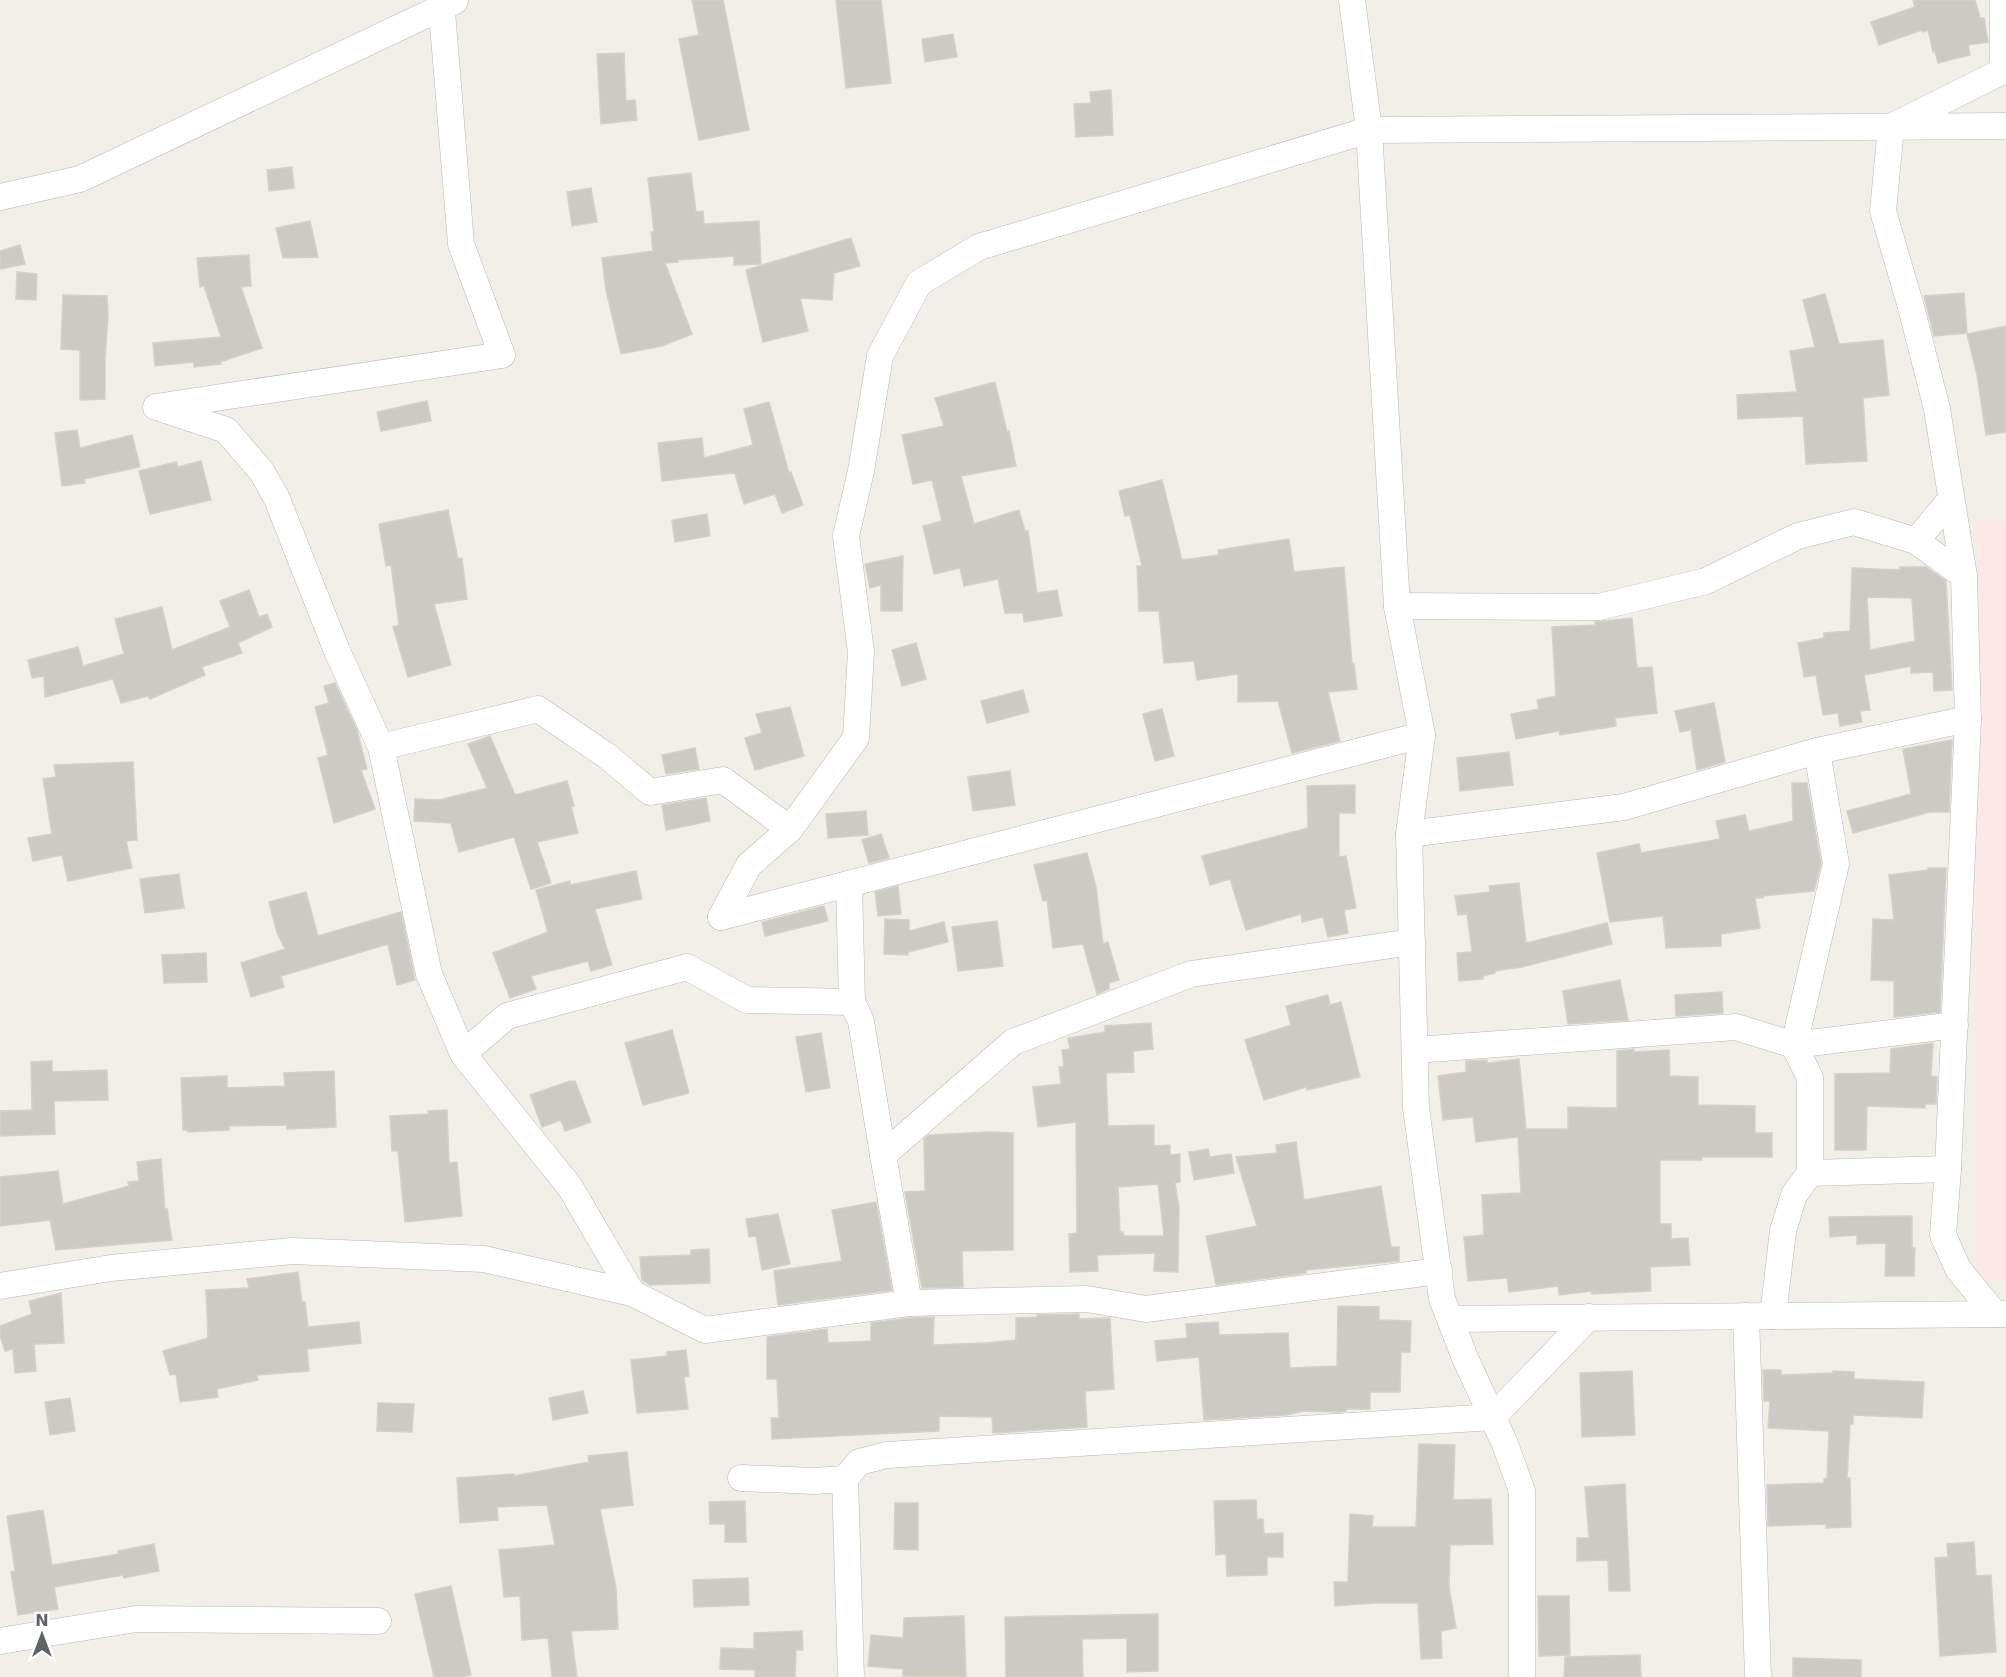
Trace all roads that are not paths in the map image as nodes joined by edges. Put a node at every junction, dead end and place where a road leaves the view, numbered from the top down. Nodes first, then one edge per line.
1 (1352, 0) edge
2 (2003, 0) edge
3 (446, 2) edge
4 (2006, 126) edge
5 (1891, 127) junction
6 (1369, 130) junction
7 (0, 197) edge
8 (1951, 499) junction
9 (1916, 541) junction
10 (1964, 576) junction
11 (1397, 606) junction
12 (1968, 719) junction
13 (1422, 735) junction
14 (381, 747) junction
15 (1817, 752) junction
16 (790, 829) junction
17 (1409, 834) junction
18 (849, 884) junction
19 (1412, 942) junction
20 (852, 1002) junction
21 (1955, 1025) junction
22 (1794, 1045) junction
23 (1414, 1050) junction
24 (464, 1054) junction
25 (883, 1155) junction
26 (1948, 1169) junction
27 (1810, 1173) junction
28 (1439, 1271) junction
29 (0, 1286) edge
30 (632, 1293) junction
31 (909, 1303) junction
32 (2000, 1314) edge
33 (1746, 1316) junction
34 (1773, 1316) junction
35 (1589, 1317) junction
36 (1450, 1319) junction
37 (1493, 1417) junction
38 (741, 1478) dead end
39 (845, 1479) junction
40 (378, 1621) dead end
41 (0, 1641) edge
42 (851, 1677) edge
43 (1522, 1677) edge
44 (1758, 1677) edge

1 - 6 street
2 - 5 street
3 - 7 street
3 - 14 street
4 - 5 street
5 - 6 street
5 - 8 street
6 - 11 street
6 - 16 street
8 - 9 street
8 - 10 street
9 - 10 street
9 - 11 street
10 - 12 street
11 - 13 street
12 - 15 street
12 - 21 street
13 - 17 street
13 - 18 street
14 - 16 street
14 - 24 street
15 - 17 street
15 - 22 street
16 - 18 street
17 - 19 street
18 - 20 street
19 - 23 street
19 - 25 street
20 - 24 street
20 - 25 street
21 - 22 street
21 - 26 street
22 - 23 street
22 - 27 street
23 - 28 street
24 - 30 street
25 - 31 street
26 - 27 street
26 - 32 street
27 - 34 street
28 - 31 street
28 - 36 street
29 - 30 street
30 - 31 street
32 - 34 street
33 - 34 street
33 - 35 street
33 - 44 street
35 - 36 street
35 - 37 street
36 - 37 street
37 - 39 street
37 - 43 street
38 - 39 street
39 - 42 street
40 - 41 street

